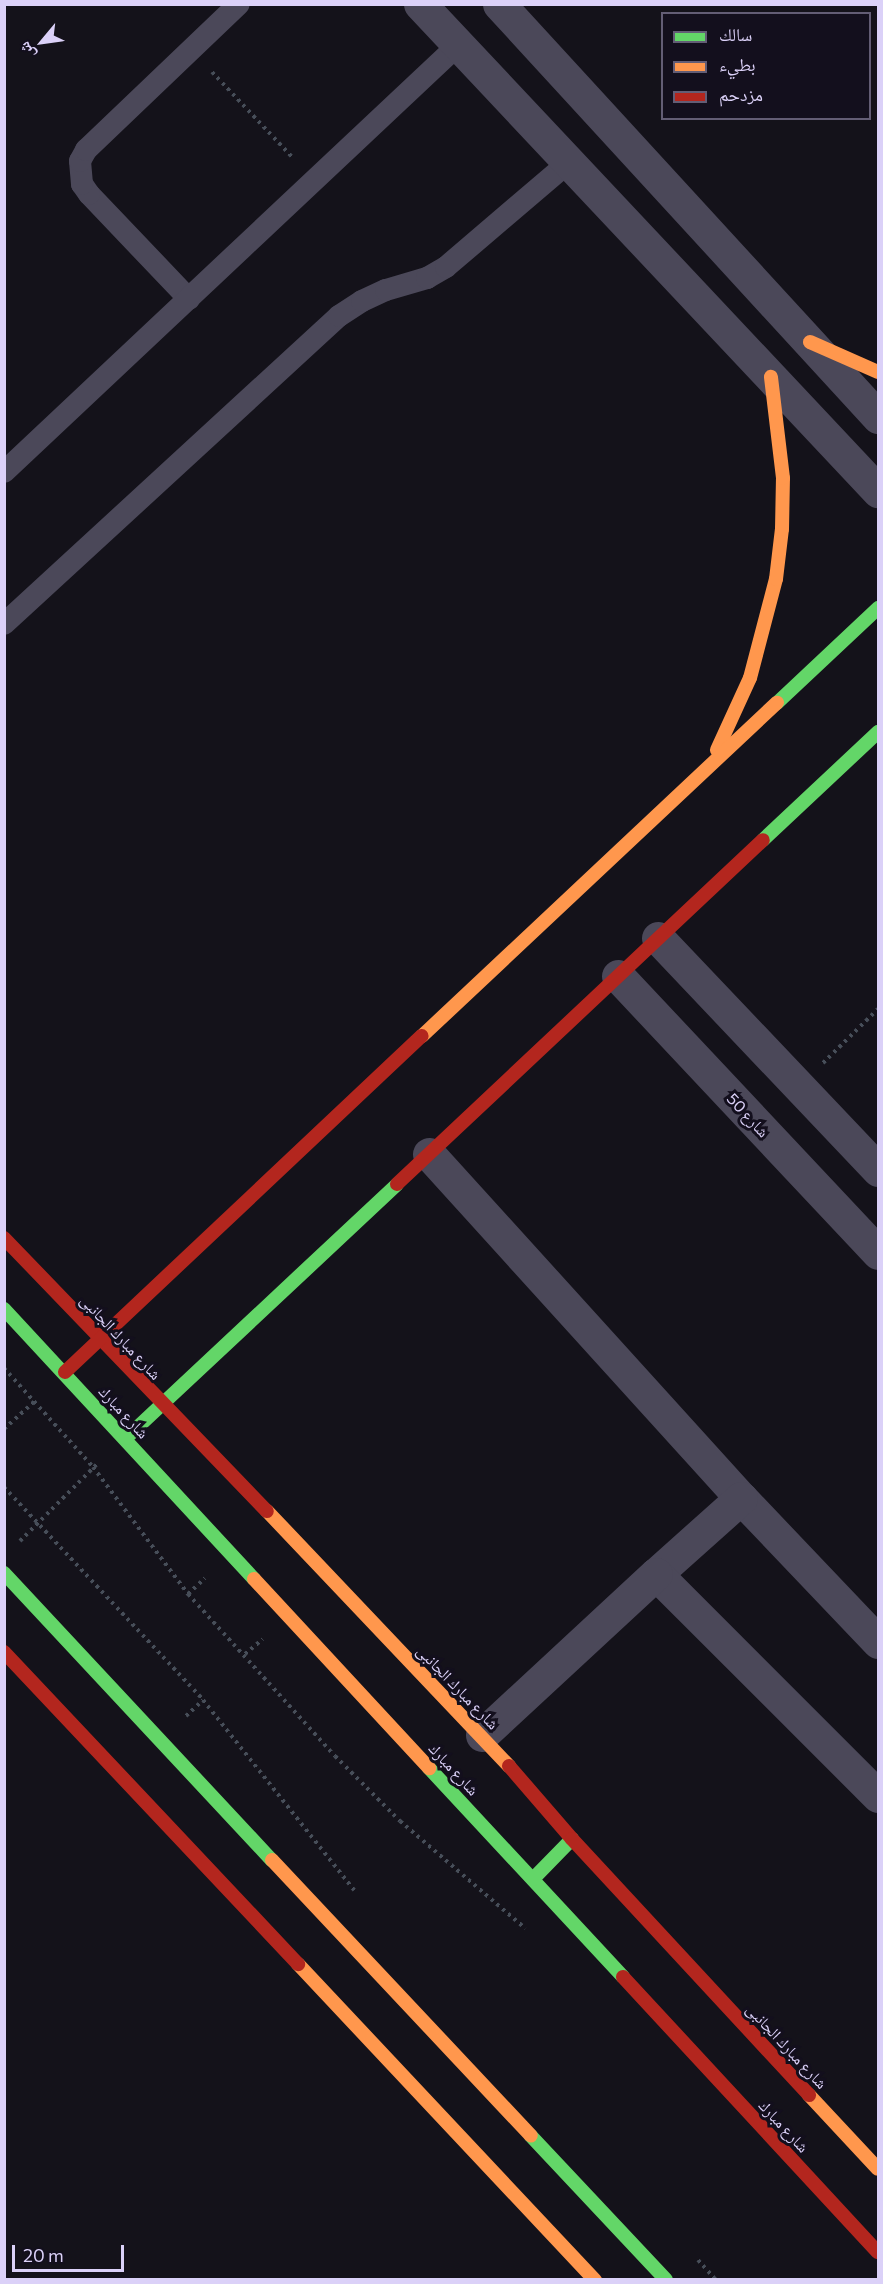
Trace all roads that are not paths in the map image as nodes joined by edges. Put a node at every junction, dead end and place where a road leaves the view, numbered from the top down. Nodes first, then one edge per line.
1 (239, 4) edge
2 (420, 4) edge
3 (499, 4) edge
4 (458, 45) junction
5 (570, 162) junction
6 (189, 298) junction
7 (810, 342) junction
8 (879, 372) edge
9 (771, 376) junction
10 (879, 417) edge
11 (4, 472) edge
12 (879, 491) edge
13 (879, 608) edge
14 (4, 624) edge
15 (879, 732) edge
16 (706, 770) junction
17 (658, 938) junction
18 (618, 976) junction
19 (429, 1154) junction
20 (879, 1170) edge
21 (4, 1238) edge
22 (879, 1253) edge
23 (143, 1298) junction
24 (4, 1309) edge
25 (100, 1339) junction
26 (65, 1372) junction
27 (154, 1373) dead end
28 (175, 1375) dead end
29 (193, 1375) junction
30 (162, 1405) junction
31 (126, 1438) junction
32 (741, 1498) junction
33 (4, 1573) edge
34 (656, 1574) junction
35 (879, 1642) edge
36 (4, 1652) edge
37 (482, 1735) junction
38 (874, 1782) edge
39 (572, 1839) junction
40 (533, 1879) junction
41 (879, 2169) edge
42 (879, 2252) edge
43 (595, 2280) edge
44 (666, 2280) edge

1 - 6 lane
2 - 4 street
3 - 7 street
4 - 5 street
4 - 6 lane
5 - 9 street
5 - 14 lane
6 - 11 lane
7 - 8 main road
7 - 10 street
9 - 12 street
9 - 16 main road
13 - 16 main road
15 - 17 main road
16 - 23 main road
17 - 18 main road
17 - 20 street
18 - 19 main road
18 - 22 street, شارع 50
19 - 29 main road
19 - 32 street
21 - 25 main road, شارع مبارك الجانبى
23 - 25 main road
23 - 27 main road
24 - 26 main road, شارع مبارك
25 - 26 main road
25 - 30 main road, شارع مبارك الجانبى
26 - 31 main road, شارع مبارك
28 - 29 main road
29 - 30 main road
30 - 31 main road
30 - 37 main road, شارع مبارك الجانبى
31 - 40 main road, شارع مبارك
32 - 34 street
32 - 35 street
33 - 44 main road
34 - 37 street
34 - 38 street
36 - 43 main road
37 - 39 main road, شارع مبارك الجانبى
39 - 40 main road
39 - 41 main road, شارع مبارك الجانبى
40 - 42 main road, شارع مبارك

